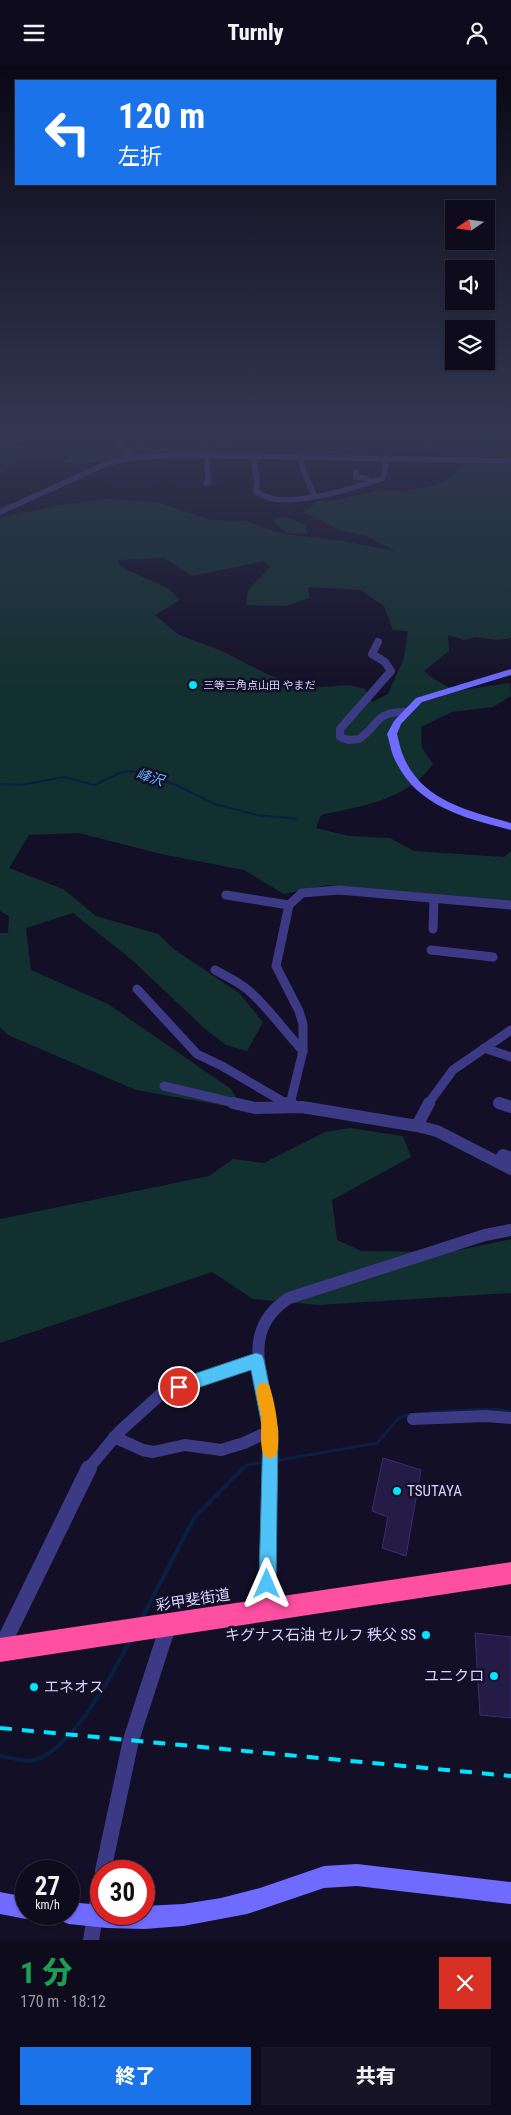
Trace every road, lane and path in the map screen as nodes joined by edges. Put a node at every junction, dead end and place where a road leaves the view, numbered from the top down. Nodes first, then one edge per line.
1 (378, 641) dead end
2 (511, 672) edge
3 (406, 712) junction
4 (511, 827) edge
5 (226, 895) dead end
6 (434, 899) junction
7 (289, 905) junction
8 (511, 905) edge
9 (433, 929) dead end
10 (430, 950) dead end
11 (493, 957) dead end
12 (215, 970) dead end
13 (137, 989) dead end
14 (511, 1030) edge
15 (484, 1048) junction
16 (303, 1051) junction
17 (511, 1057) edge
18 (164, 1085) dead end
19 (499, 1103) dead end
20 (290, 1106) junction
21 (511, 1107) edge
22 (417, 1126) junction
23 (511, 1158) edge
24 (498, 1162) junction
25 (511, 1169) edge
26 (511, 1231) edge
27 (256, 1360) junction
28 (511, 1418) edge
29 (413, 1419) dead end
30 (270, 1431) junction
31 (114, 1437) junction
32 (511, 1573) edge
33 (272, 1610) junction
34 (168, 1626) junction
35 (4, 1650) edge
36 (105, 1860) edge
37 (511, 1893) edge
38 (0, 1903) edge
39 (15, 1906) edge
40 (155, 1917) edge
41 (93, 1925) edge
42 (91, 1940) edge

1 - 3 street
2 - 3 street
3 - 4 street
5 - 7 street
6 - 7 street
6 - 8 street
6 - 9 street
7 - 16 street
10 - 11 street
12 - 16 street
13 - 20 street
14 - 15 street
15 - 17 street
15 - 22 street
16 - 20 street
18 - 20 street
19 - 21 street
20 - 22 street
22 - 24 street
23 - 24 street
24 - 25 street
26 - 27 street
27 - 30 street
27 - 31 street
28 - 29 street
30 - 31 street
30 - 33 street
31 - 35 street
32 - 33 highway, 彩甲斐街道
33 - 34 highway, 彩甲斐街道
34 - 35 highway, 彩甲斐街道
34 - 36 street
37 - 40 street
38 - 39 street
41 - 42 street

